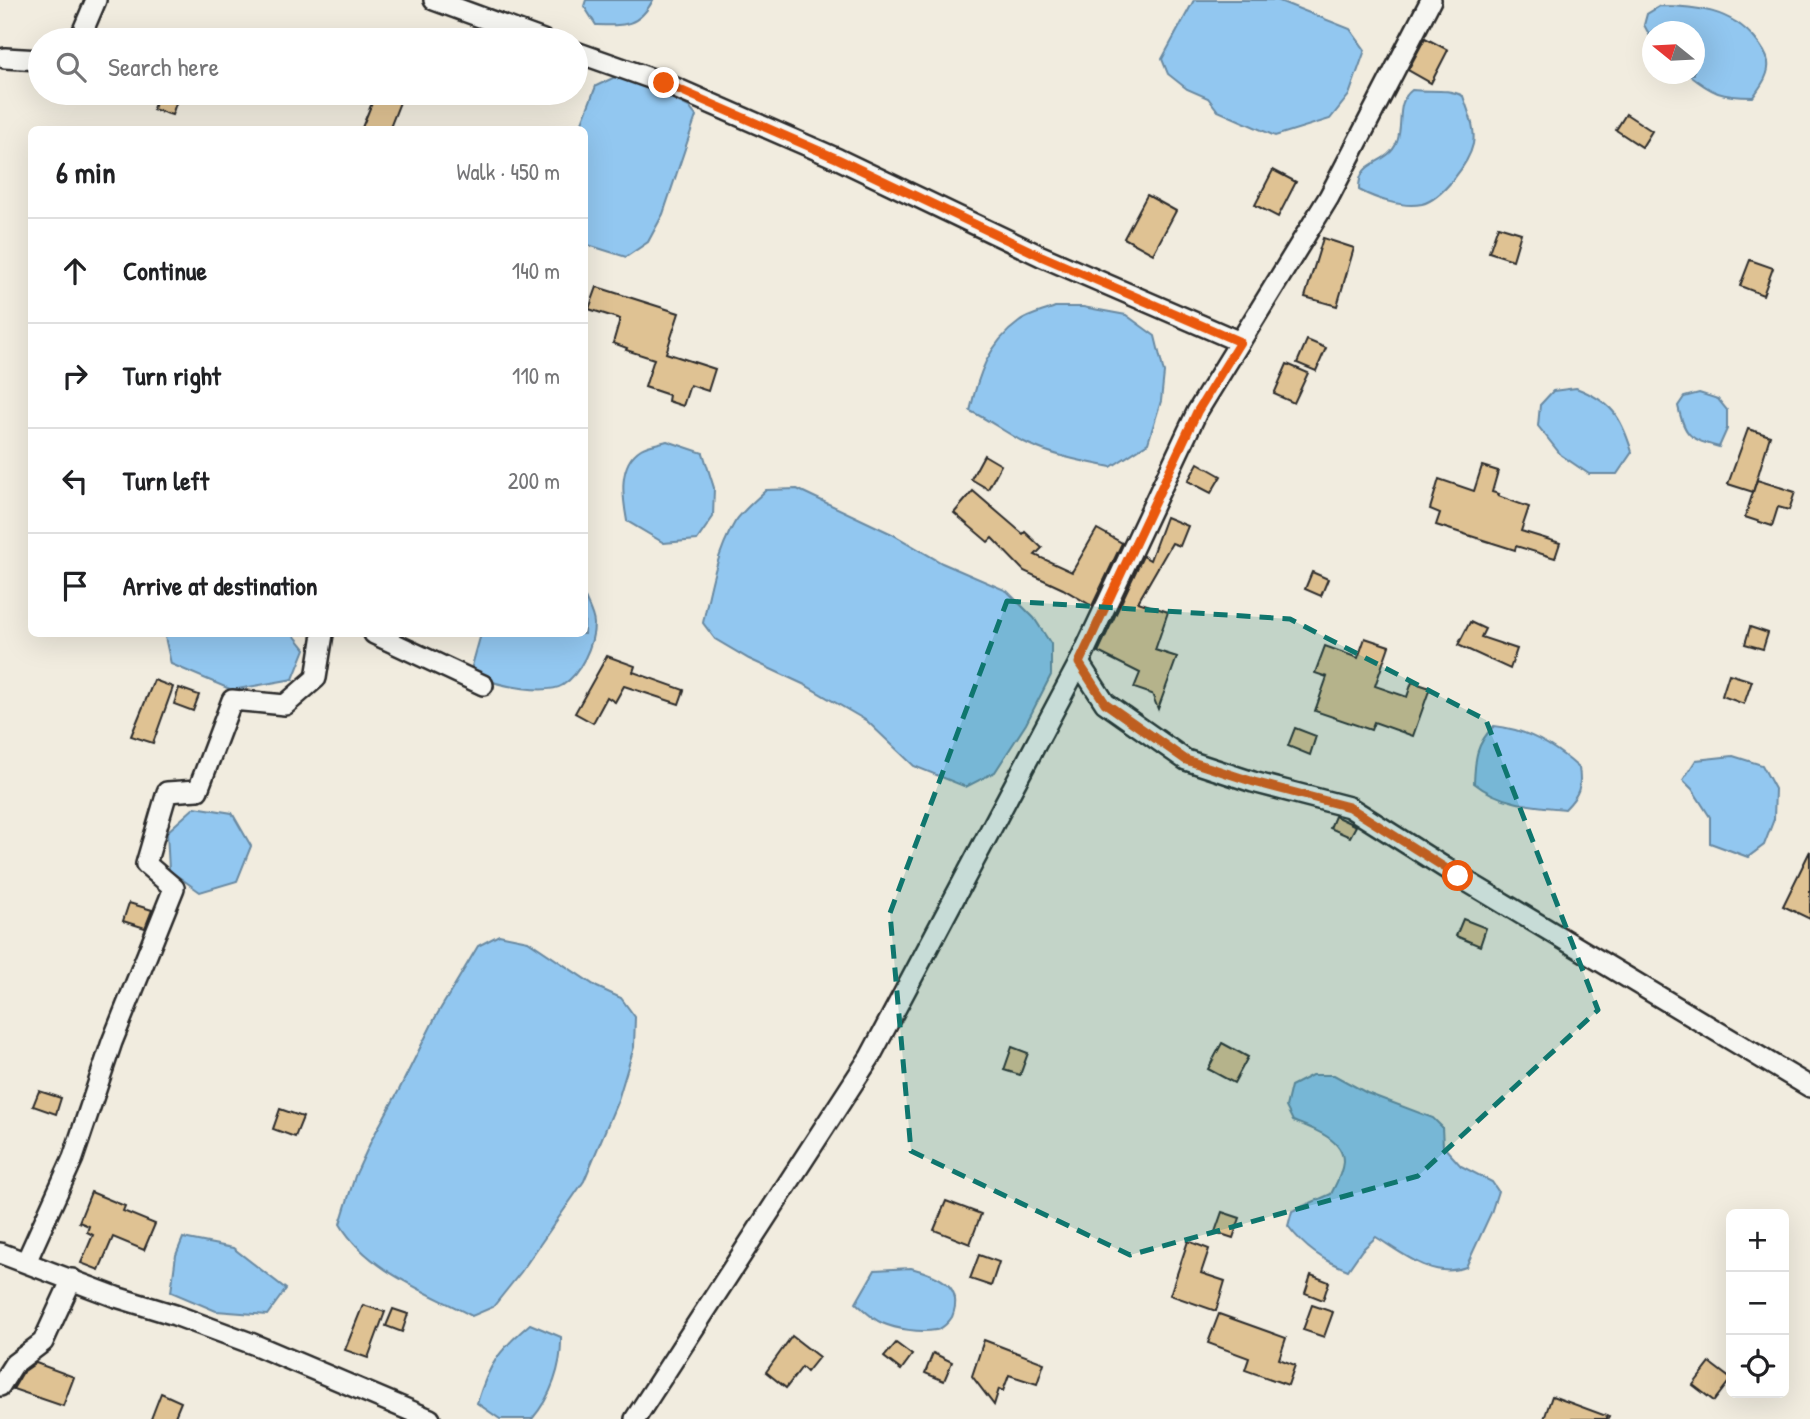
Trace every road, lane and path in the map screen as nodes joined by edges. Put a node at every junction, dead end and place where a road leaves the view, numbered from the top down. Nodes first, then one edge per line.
1 (96, 0) edge
2 (434, 0) edge
3 (1431, 0) edge
4 (84, 28) edge
5 (510, 28) edge
6 (588, 56) edge
7 (5, 58) dead end
8 (28, 59) edge
9 (1240, 342) junction
10 (323, 637) edge
11 (379, 637) edge
12 (1079, 663) junction
13 (483, 685) dead end
14 (1810, 1087) edge
15 (0, 1253) edge
16 (26, 1262) junction
17 (72, 1279) junction
18 (0, 1386) edge
19 (430, 1419) edge
20 (635, 1419) edge

1 - 4 street
2 - 5 street
3 - 9 street
6 - 9 street
7 - 8 street
9 - 12 street
10 - 16 street
11 - 13 street
12 - 14 street
12 - 20 street
15 - 16 street
16 - 17 street
17 - 18 street
17 - 19 street

